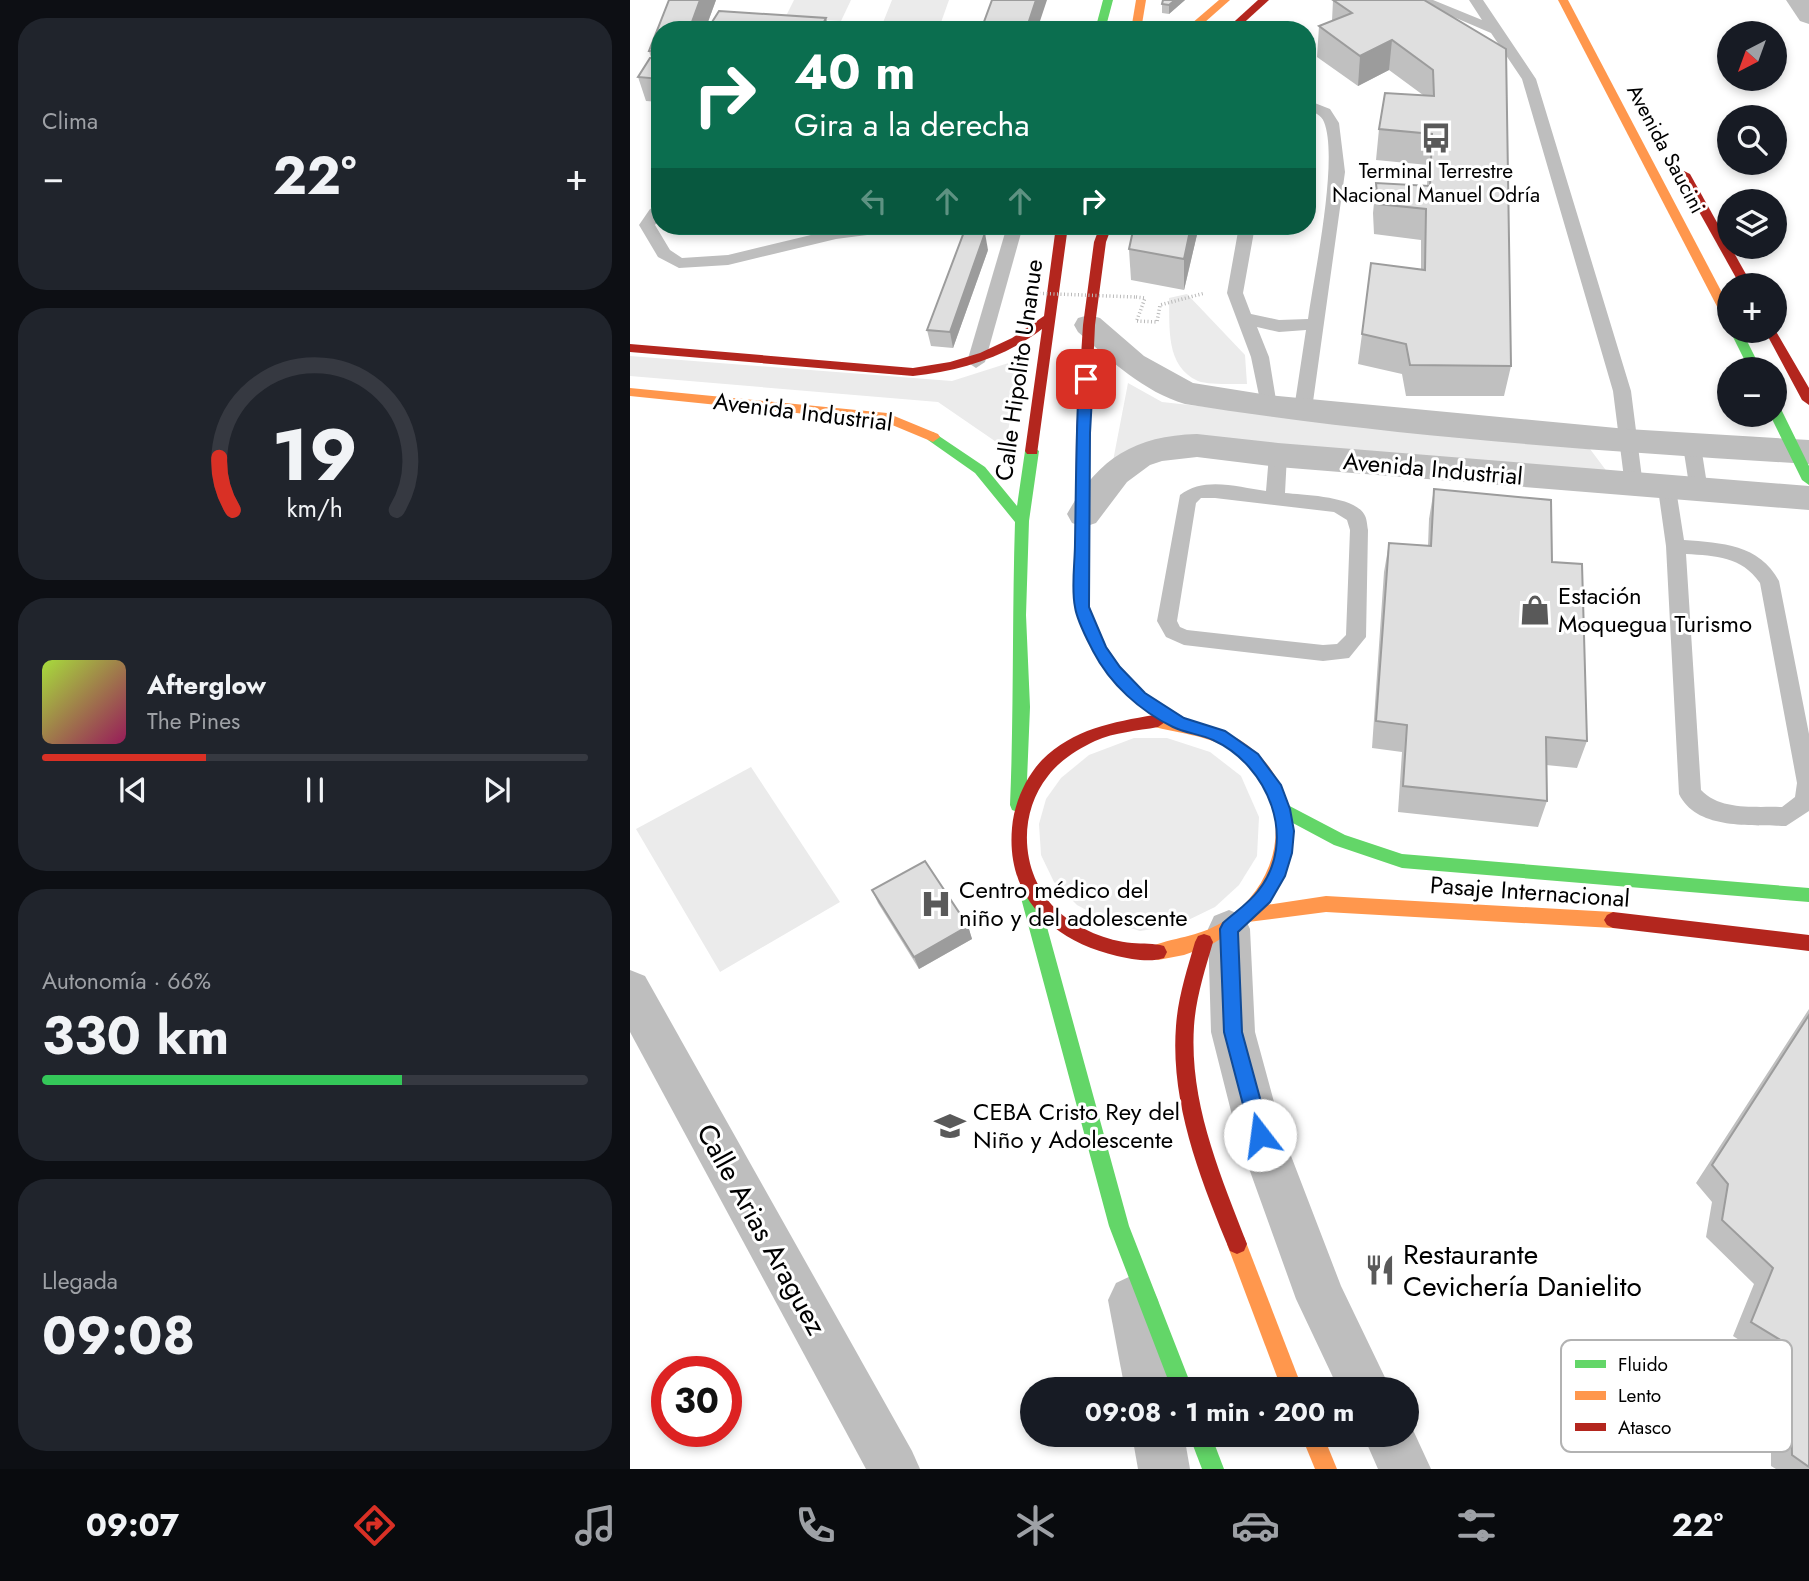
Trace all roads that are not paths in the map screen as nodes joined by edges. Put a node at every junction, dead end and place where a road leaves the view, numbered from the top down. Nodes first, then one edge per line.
1 (1108, 0) edge
2 (1141, 0) edge
3 (1225, 0) edge
4 (1264, 0) edge
5 (1421, 0) edge
6 (1476, 0) edge
7 (1563, 0) edge
8 (1798, 0) edge
9 (1809, 16) edge
10 (1102, 21) edge
11 (1138, 21) edge
12 (1200, 21) edge
13 (1240, 21) edge
14 (1496, 30) junction
15 (1316, 108) edge
16 (1652, 166) junction
17 (1699, 201) junction
18 (1671, 202) junction
19 (653, 235) edge
20 (832, 235) edge
21 (1012, 235) edge
22 (1061, 235) edge
23 (1102, 235) edge
24 (1245, 235) edge
25 (1739, 273) edge
26 (1717, 294) edge
27 (1244, 317) junction
28 (1047, 319) junction
29 (1315, 323) junction
30 (1089, 325) junction
31 (1778, 343) edge
32 (630, 348) edge
33 (976, 362) junction
34 (630, 392) edge
35 (1809, 400) edge
36 (1268, 406) junction
37 (1303, 409) junction
38 (1784, 427) edge
39 (1627, 441) junction
40 (1692, 446) junction
41 (1278, 455) junction
42 (1804, 461) edge
43 (1667, 488) junction
44 (1275, 496) junction
45 (1809, 498) edge
46 (1084, 514) junction
47 (1021, 521) junction
48 (1676, 546) junction
49 (1179, 723) junction
50 (1282, 809) junction
51 (1017, 819) junction
52 (1019, 863) junction
53 (1809, 895) edge
54 (1227, 929) junction
55 (1809, 943) edge
56 (630, 990) edge
57 (1119, 1226) junction
58 (1148, 1377) edge
59 (1177, 1377) edge
60 (1288, 1377) edge
61 (1360, 1377) edge
62 (1160, 1447) edge
63 (1205, 1447) edge
64 (1317, 1447) edge
65 (1395, 1447) edge
66 (894, 1469) edge
67 (1164, 1469) edge
68 (1213, 1469) edge
69 (1326, 1469) edge
70 (1405, 1469) edge

1 - 10 main road
2 - 11 main road
3 - 12 main road
4 - 13 main road
5 - 14 lane
6 - 14 lane
7 - 16 main road, Avenida Saucini
8 - 9 street
14 - 39 lane
15 - 29 lane
16 - 17 main road, Avenida Saucini
16 - 18 main road, Avenida Saucini
17 - 18 main road
17 - 25 main road, Avenida Saucini
18 - 26 main road, Avenida Saucini
19 - 20 lane
21 - 33 lane
22 - 28 main road, Calle Hipolito Unanue
23 - 30 main road
24 - 27 lane
27 - 29 lane
27 - 36 lane
28 - 33 main road, Avenida Industrial
28 - 47 main road, Calle Hipolito Unanue
29 - 37 lane
30 - 36 street, Avenida Industrial
30 - 46 main road
31 - 35 main road
32 - 33 main road, Avenida Industrial
34 - 47 main road, Avenida Industrial
36 - 37 street, Avenida Industrial
37 - 39 street, Avenida Industrial
38 - 42 main road
39 - 40 street, Avenida Industrial
39 - 43 lane
40 - 42 street, Avenida Industrial
40 - 43 lane
41 - 43 street, Avenida Industrial
41 - 44 lane
41 - 46 street, Avenida Industrial
43 - 45 street, Avenida Industrial
43 - 48 lane
44 - 44 lane
46 - 49 main road
47 - 51 main road, Calle Hipolito Unanue
48 - 48 lane
49 - 50 main road
49 - 51 main road
50 - 53 main road, Pasaje Internacional
50 - 54 main road
51 - 52 main road
52 - 54 main road
52 - 57 main road
54 - 55 main road, Pasaje Internacional
54 - 60 main road
54 - 61 street
56 - 66 street, Calle Arias Araguez
57 - 58 street
57 - 59 main road
62 - 67 street
63 - 68 main road
64 - 69 main road
65 - 70 street

